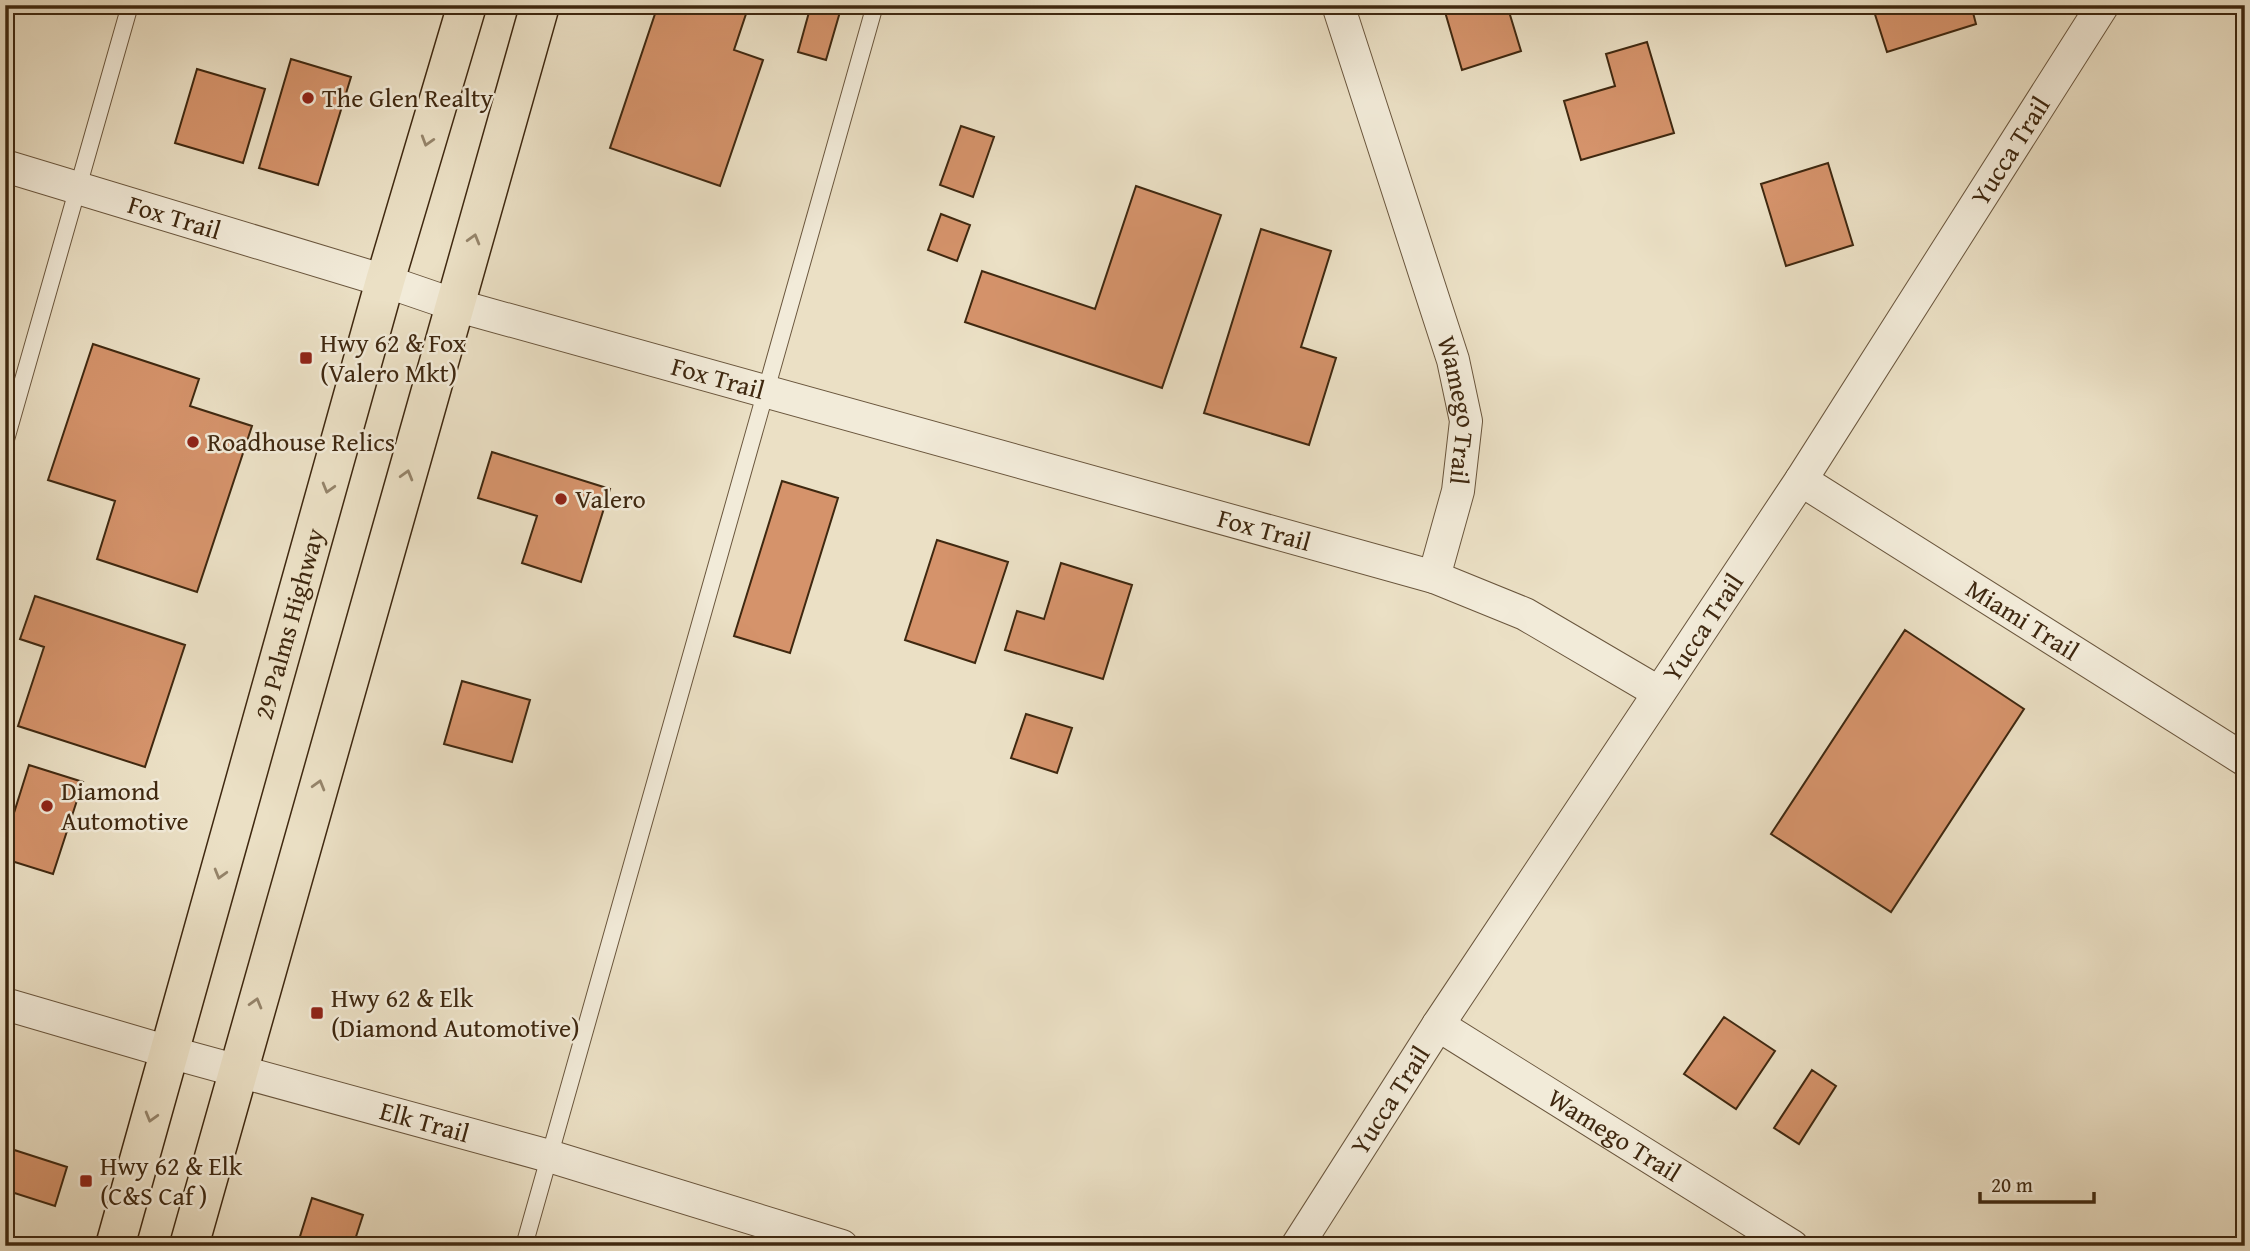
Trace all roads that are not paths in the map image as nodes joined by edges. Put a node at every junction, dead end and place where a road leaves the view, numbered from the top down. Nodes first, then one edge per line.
1 (130, 5) edge
2 (467, 5) edge
3 (540, 5) edge
4 (875, 5) edge
5 (1338, 5) edge
6 (2103, 5) edge
7 (5, 166) edge
8 (78, 188) junction
9 (385, 281) junction
10 (455, 305) junction
11 (765, 391) junction
12 (5, 443) edge
13 (1801, 480) junction
14 (1434, 577) junction
15 (1658, 692) junction
16 (2245, 760) edge
17 (5, 1004) edge
18 (1438, 1025) junction
19 (169, 1052) junction
20 (238, 1069) junction
21 (549, 1156) junction
22 (115, 1246) edge
23 (189, 1246) edge
24 (524, 1246) edge
25 (842, 1246) edge
26 (1297, 1246) edge
27 (1792, 1246) edge

1 - 8 lane
2 -> 9 main road, 29 Palms Highway
10 -> 3 main road
4 - 11 lane
5 - 14 street, Wamego Trail
6 - 13 street, Yucca Trail
7 - 8 street, Fox Trail
8 - 9 street, Fox Trail
8 - 12 lane
9 - 10 street, Fox Trail
9 -> 19 main road, 29 Palms Highway
10 - 11 street, Fox Trail
20 -> 10 main road
11 - 14 street, Fox Trail
11 - 21 lane
13 - 15 street, Yucca Trail
13 - 16 street, Miami Trail
14 - 15 street
15 - 18 street, Yucca Trail
17 - 19 street, Elk Trail
18 - 26 street, Yucca Trail
18 - 27 street, Wamego Trail
19 - 20 street, Elk Trail
19 -> 22 main road, 29 Palms Highway
20 - 21 street, Elk Trail
20 - 23 main road
21 - 24 lane
21 - 25 street, Elk Trail

